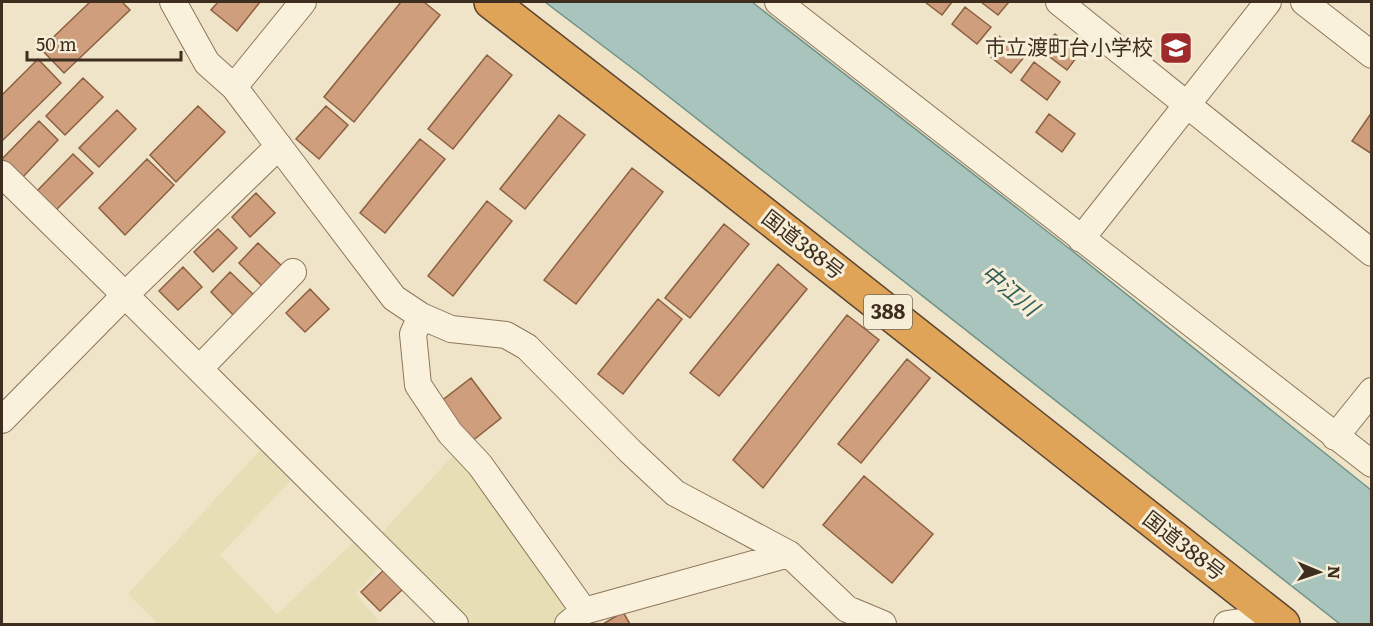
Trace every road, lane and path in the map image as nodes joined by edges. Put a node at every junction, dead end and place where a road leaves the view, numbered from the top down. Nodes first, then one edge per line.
1 (173, 2) edge
2 (303, 2) edge
3 (491, 2) edge
4 (778, 2) edge
5 (1059, 2) edge
6 (1268, 2) edge
7 (1304, 2) edge
8 (1371, 55) edge
9 (234, 87) junction
10 (1186, 105) junction
11 (279, 146) junction
12 (2, 174) edge
13 (1081, 239) junction
14 (1371, 253) edge
15 (293, 272) dead end
16 (125, 295) junction
17 (421, 316) junction
18 (200, 369) junction
19 (1371, 391) edge
20 (2, 420) edge
21 (1335, 437) junction
22 (1371, 464) edge
23 (789, 554) junction
24 (576, 618) edge
25 (1278, 621) edge
26 (455, 624) edge
27 (883, 624) edge
28 (1227, 624) edge

1 - 9 street
2 - 9 street
3 - 25 highway, 国道388号 / 388
4 - 13 street
5 - 10 street
6 - 10 street
7 - 8 street
9 - 11 street
10 - 13 street
10 - 14 street
11 - 16 street
11 - 17 street
12 - 16 street
13 - 21 street
15 - 18 street
16 - 18 street
16 - 20 street
17 - 23 street
17 - 24 street
18 - 26 street
19 - 21 street
21 - 22 street
23 - 24 street
23 - 27 street
25 - 28 street

